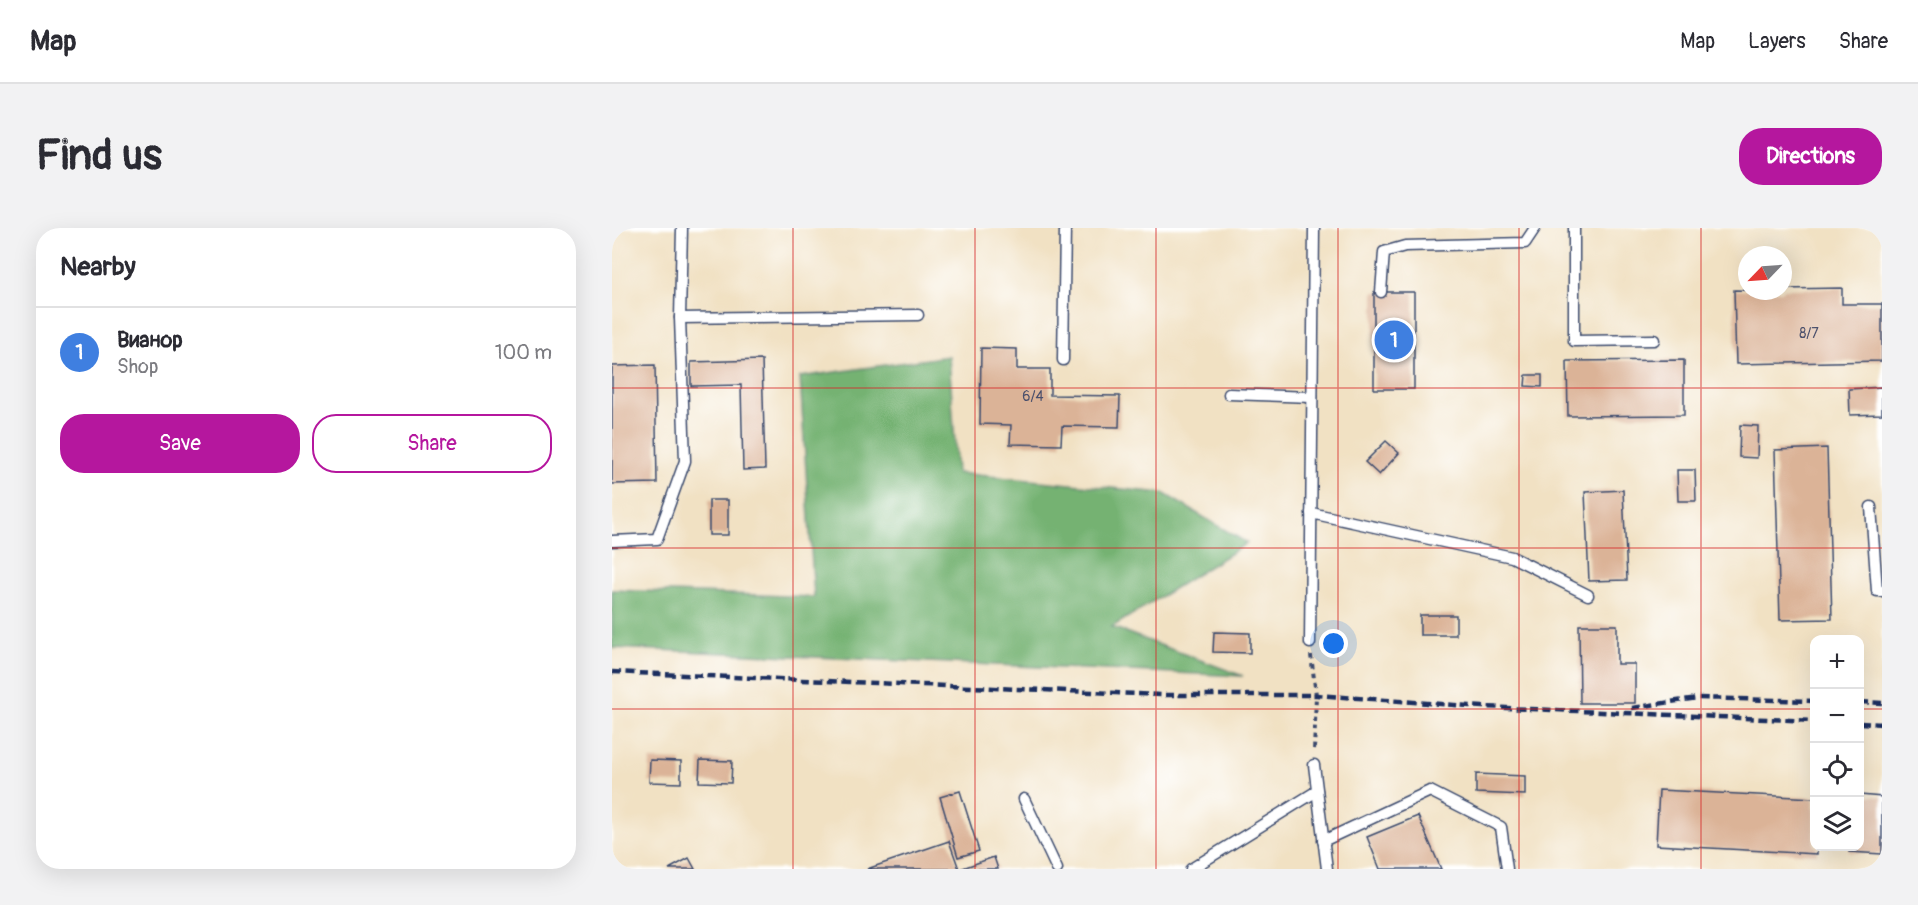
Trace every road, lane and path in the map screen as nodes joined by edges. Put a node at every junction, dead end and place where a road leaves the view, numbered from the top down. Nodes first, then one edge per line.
1 (682, 228) edge
2 (1065, 228) edge
3 (1314, 228) edge
4 (1535, 228) edge
5 (1574, 228) edge
6 (1381, 292) dead end
7 (918, 315) dead end
8 (680, 318) junction
9 (1654, 340) dead end
10 (1064, 360) dead end
11 (1229, 394) dead end
12 (1312, 397) junction
13 (1871, 507) dead end
14 (1311, 513) junction
15 (612, 541) edge
16 (1882, 591) edge
17 (1588, 595) dead end
18 (1310, 643) joint
19 (1314, 765) joint
20 (1317, 791) junction
21 (1024, 799) dead end
22 (1323, 842) junction
23 (1057, 869) edge
24 (1191, 869) edge
25 (1327, 869) edge
26 (1507, 869) edge

1 - 8 lane
2 - 10 lane
3 - 12 lane
4 - 6 lane
5 - 9 lane
7 - 8 lane
8 - 15 lane
11 - 12 lane
12 - 14 lane
13 - 16 lane
14 - 17 lane
14 - 18 lane
18 - 19 path
19 - 20 lane
20 - 22 lane
20 - 24 lane
21 - 23 lane
22 - 25 lane
22 - 26 lane

